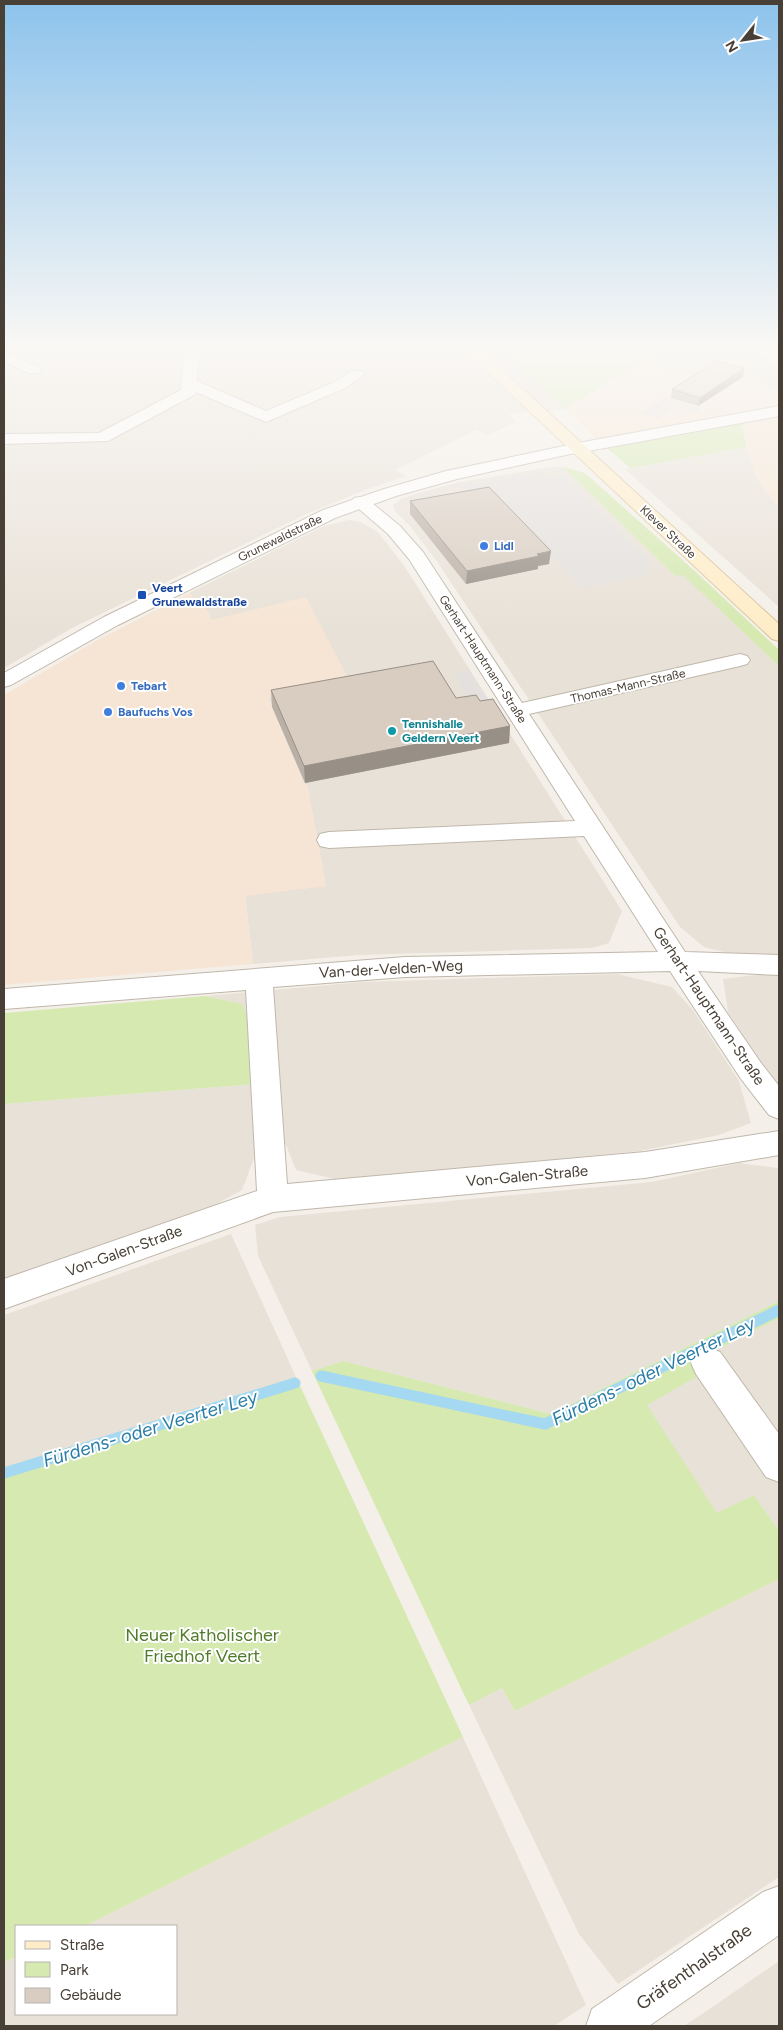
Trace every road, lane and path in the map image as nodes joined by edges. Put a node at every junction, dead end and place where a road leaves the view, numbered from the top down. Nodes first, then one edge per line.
1 (571, 442) edge
2 (611, 442) edge
3 (578, 448) junction
4 (360, 502) junction
5 (779, 635) edge
6 (740, 660) dead end
7 (4, 681) edge
8 (516, 712) junction
9 (592, 828) junction
10 (329, 840) dead end
11 (677, 961) junction
12 (779, 965) edge
13 (259, 978) junction
14 (4, 999) edge
15 (779, 1107) edge
16 (779, 1143) edge
17 (273, 1200) junction
18 (4, 1294) edge
19 (708, 1363) dead end
20 (779, 1464) edge
21 (779, 1908) edge
22 (609, 2026) edge

1 - 3 main road, Klever Straße
2 - 3 street, Grunewaldstraße
3 - 4 street, Grunewaldstraße
3 - 5 main road, Klever Straße
4 - 7 street, Grunewaldstraße
4 - 8 street, Gerhart-Hauptmann-Straße
6 - 8 street, Thomas-Mann-Straße
8 - 9 street, Gerhart-Hauptmann-Straße
9 - 10 street
9 - 11 street, Gerhart-Hauptmann-Straße
11 - 12 street, Van-der-Velden-Weg
11 - 13 street, Van-der-Velden-Weg
11 - 15 street, Gerhart-Hauptmann-Straße
13 - 14 street, Van-der-Velden-Weg
13 - 17 street
16 - 17 street, Von-Galen-Straße
17 - 18 street, Von-Galen-Straße
19 - 20 street
21 - 22 street, Gräfenthalstraße

